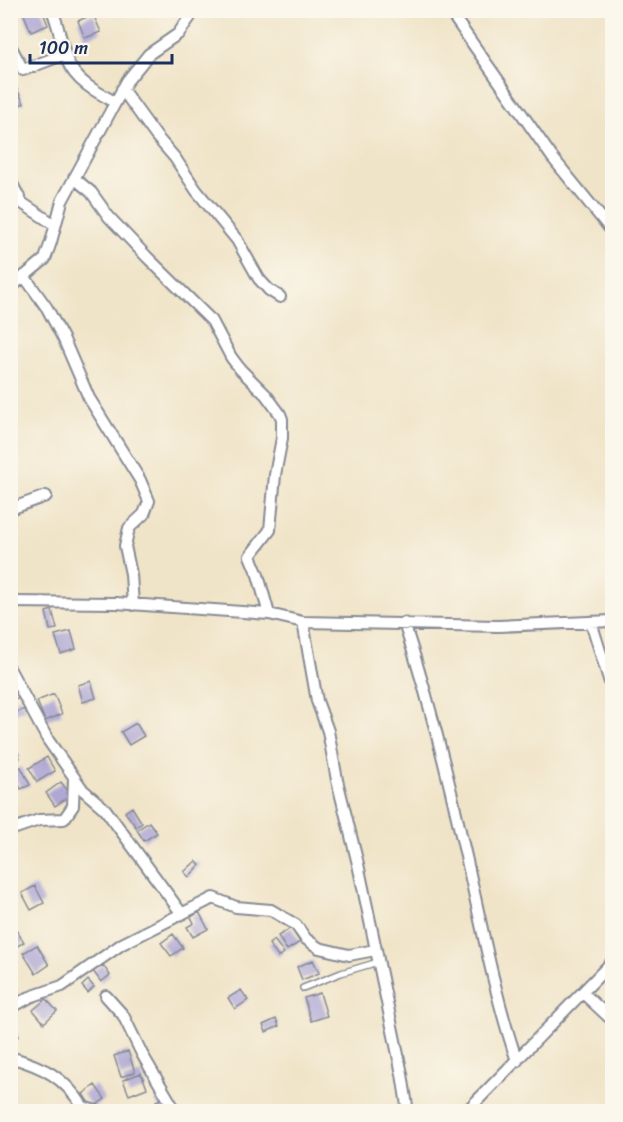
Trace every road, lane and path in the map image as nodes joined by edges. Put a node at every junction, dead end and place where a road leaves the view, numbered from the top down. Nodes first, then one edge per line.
1 (52, 10) edge
2 (195, 10) edge
3 (449, 10) edge
4 (10, 45) edge
5 (65, 54) junction
6 (122, 89) junction
7 (115, 102) junction
8 (74, 178) junction
9 (10, 180) edge
10 (55, 225) junction
11 (612, 231) edge
12 (24, 276) junction
13 (10, 288) edge
14 (280, 297) dead end
15 (46, 496) dead end
16 (10, 509) edge
17 (10, 602) edge
18 (133, 604) junction
19 (268, 614) junction
20 (612, 621) edge
21 (303, 622) junction
22 (591, 622) junction
23 (404, 623) junction
24 (10, 670) edge
25 (15, 687) edge
26 (612, 689) edge
27 (74, 777) junction
28 (93, 800) junction
29 (73, 806) junction
30 (10, 830) edge
31 (182, 914) junction
32 (375, 950) junction
33 (378, 962) junction
34 (612, 962) edge
35 (303, 988) dead end
36 (583, 993) junction
37 (106, 996) dead end
38 (10, 1008) edge
39 (612, 1020) edge
40 (10, 1057) edge
41 (517, 1061) junction
42 (84, 1109) edge
43 (99, 1112) edge
44 (176, 1112) edge
45 (408, 1112) edge
46 (466, 1112) edge

1 - 5 street
2 - 6 street
3 - 11 street
4 - 5 street
5 - 7 street
6 - 7 street
6 - 14 street
7 - 8 street
8 - 10 street
8 - 19 street
9 - 10 street
10 - 12 street
12 - 13 street
12 - 18 street
15 - 16 street
17 - 18 street
18 - 19 street
19 - 21 street
20 - 22 street
21 - 23 street
21 - 32 street
22 - 23 street
22 - 26 street
23 - 41 street
24 - 25 street
25 - 27 street
27 - 28 street
27 - 29 street
28 - 29 street
28 - 31 street
29 - 30 street
31 - 32 street
31 - 38 street
32 - 33 street
33 - 35 lane
33 - 45 street
34 - 36 street
36 - 39 street
36 - 41 street
37 - 44 street
40 - 42 street
41 - 46 street
42 - 43 street

